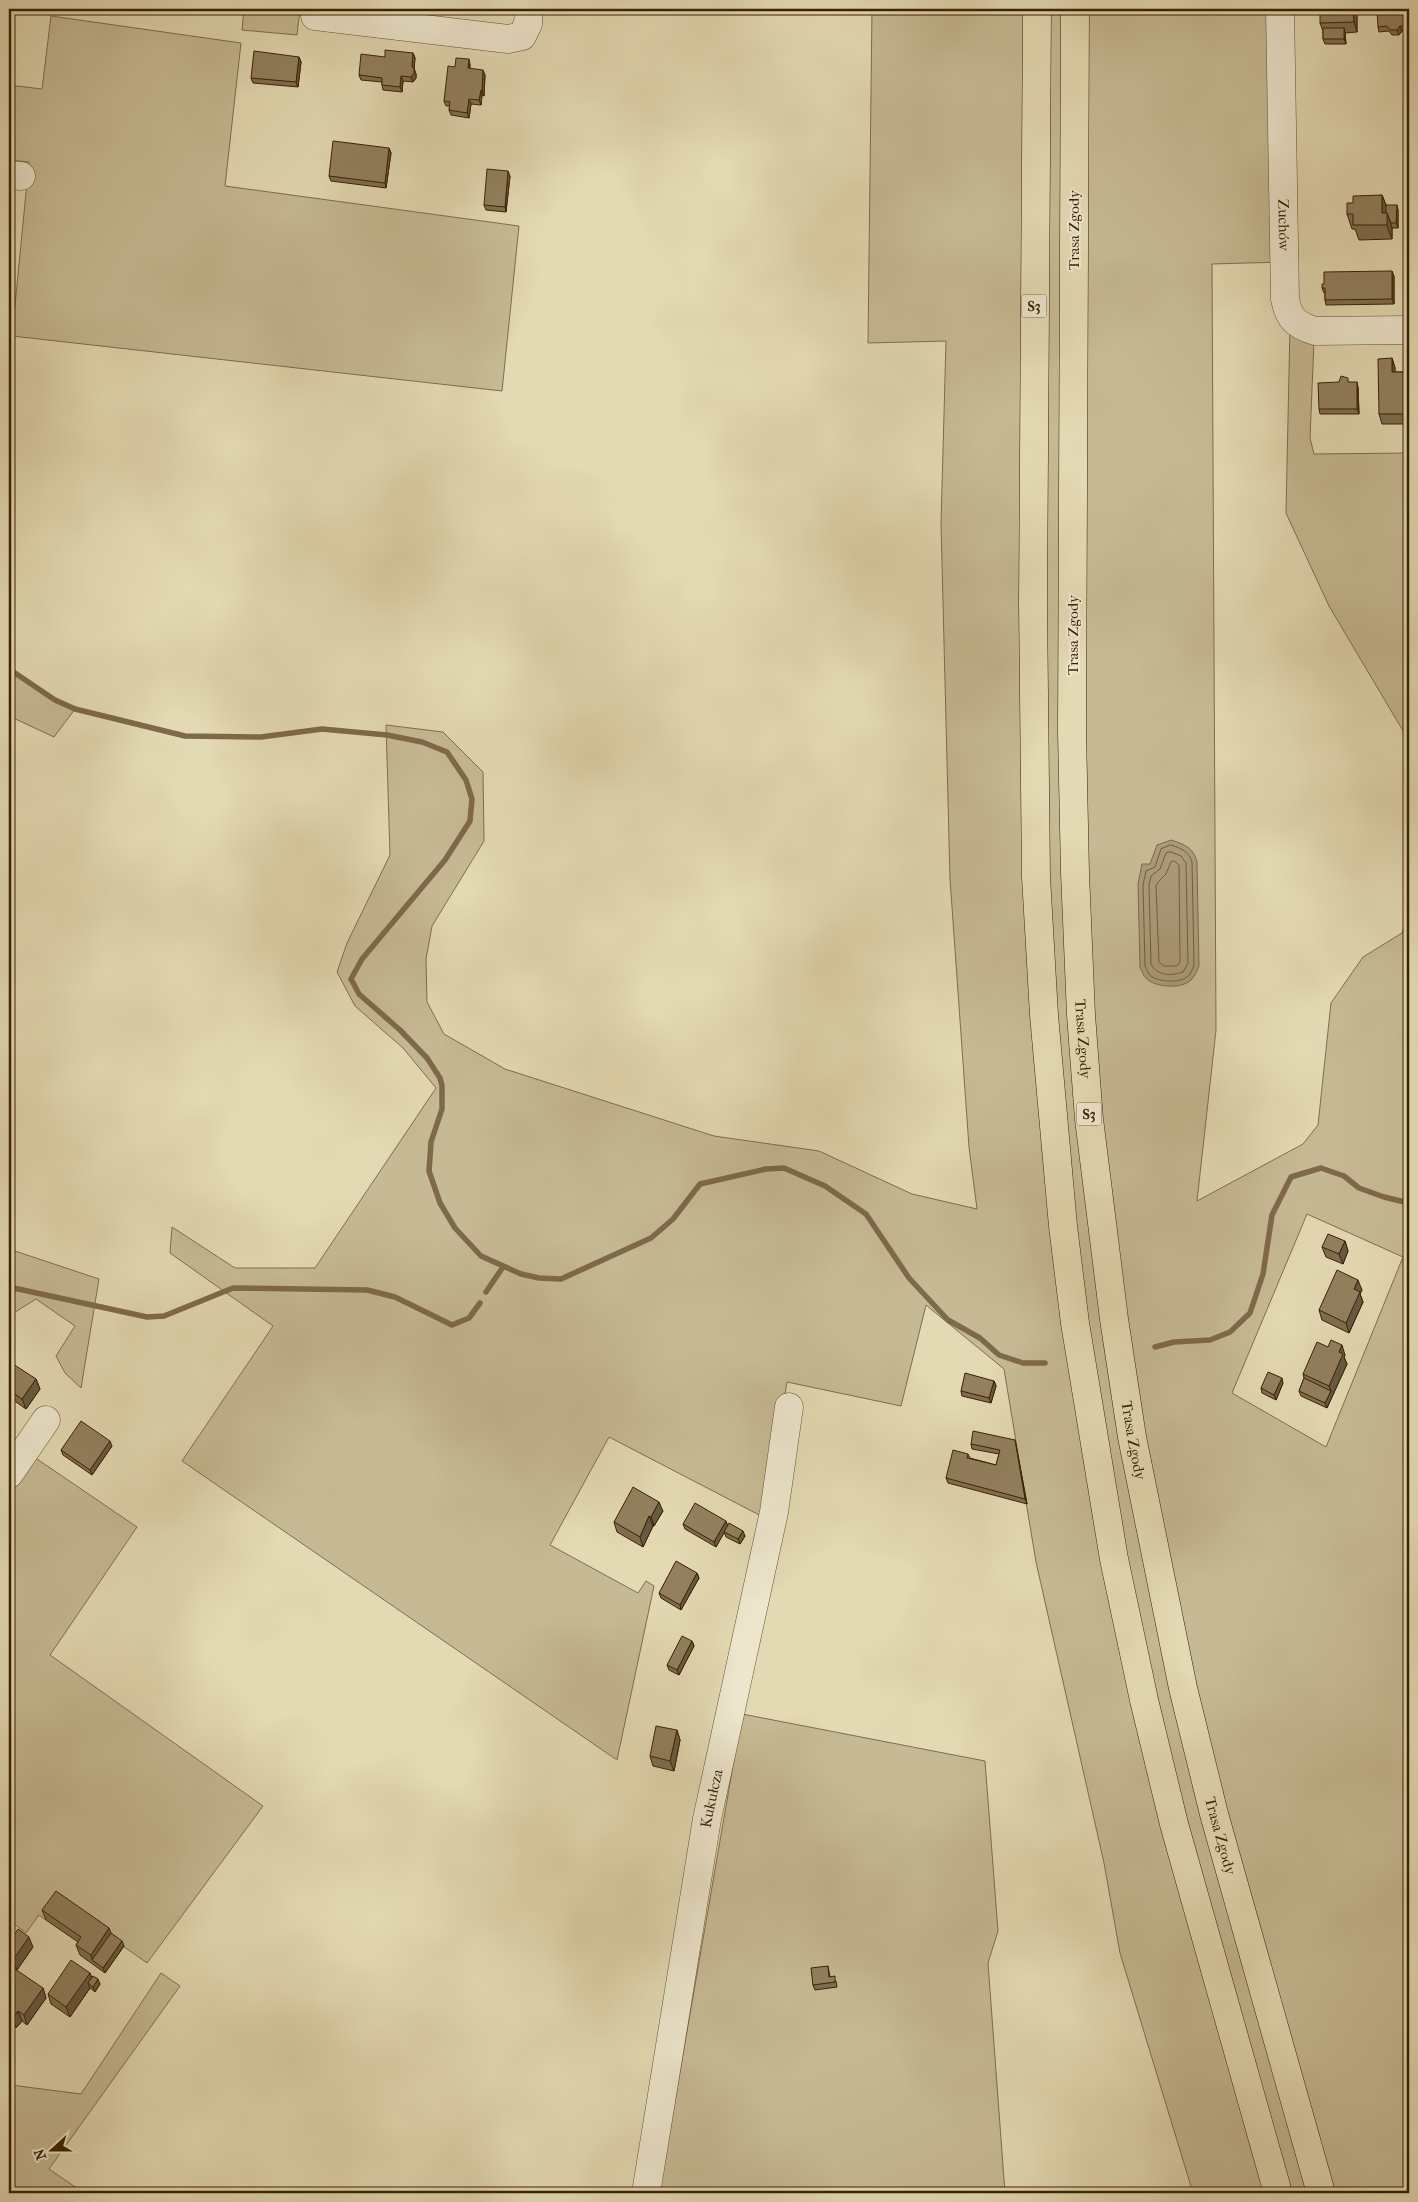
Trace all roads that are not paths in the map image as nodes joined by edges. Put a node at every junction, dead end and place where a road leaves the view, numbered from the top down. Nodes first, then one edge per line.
1 (529, 9) edge
2 (1037, 9) edge
3 (1075, 9) edge
4 (1280, 9) edge
5 (315, 16) dead end
6 (1409, 330) edge
7 (789, 1407) dead end
8 (46, 1420) dead end
9 (9, 1474) edge
10 (646, 2193) edge
11 (1278, 2193) edge
12 (1321, 2193) edge

1 - 5 street
2 - 11 highway, S3
3 - 12 highway, Trasa Zgody / S3
4 - 6 street, Zuchów
7 - 10 street, Kukułcza
8 - 9 street

